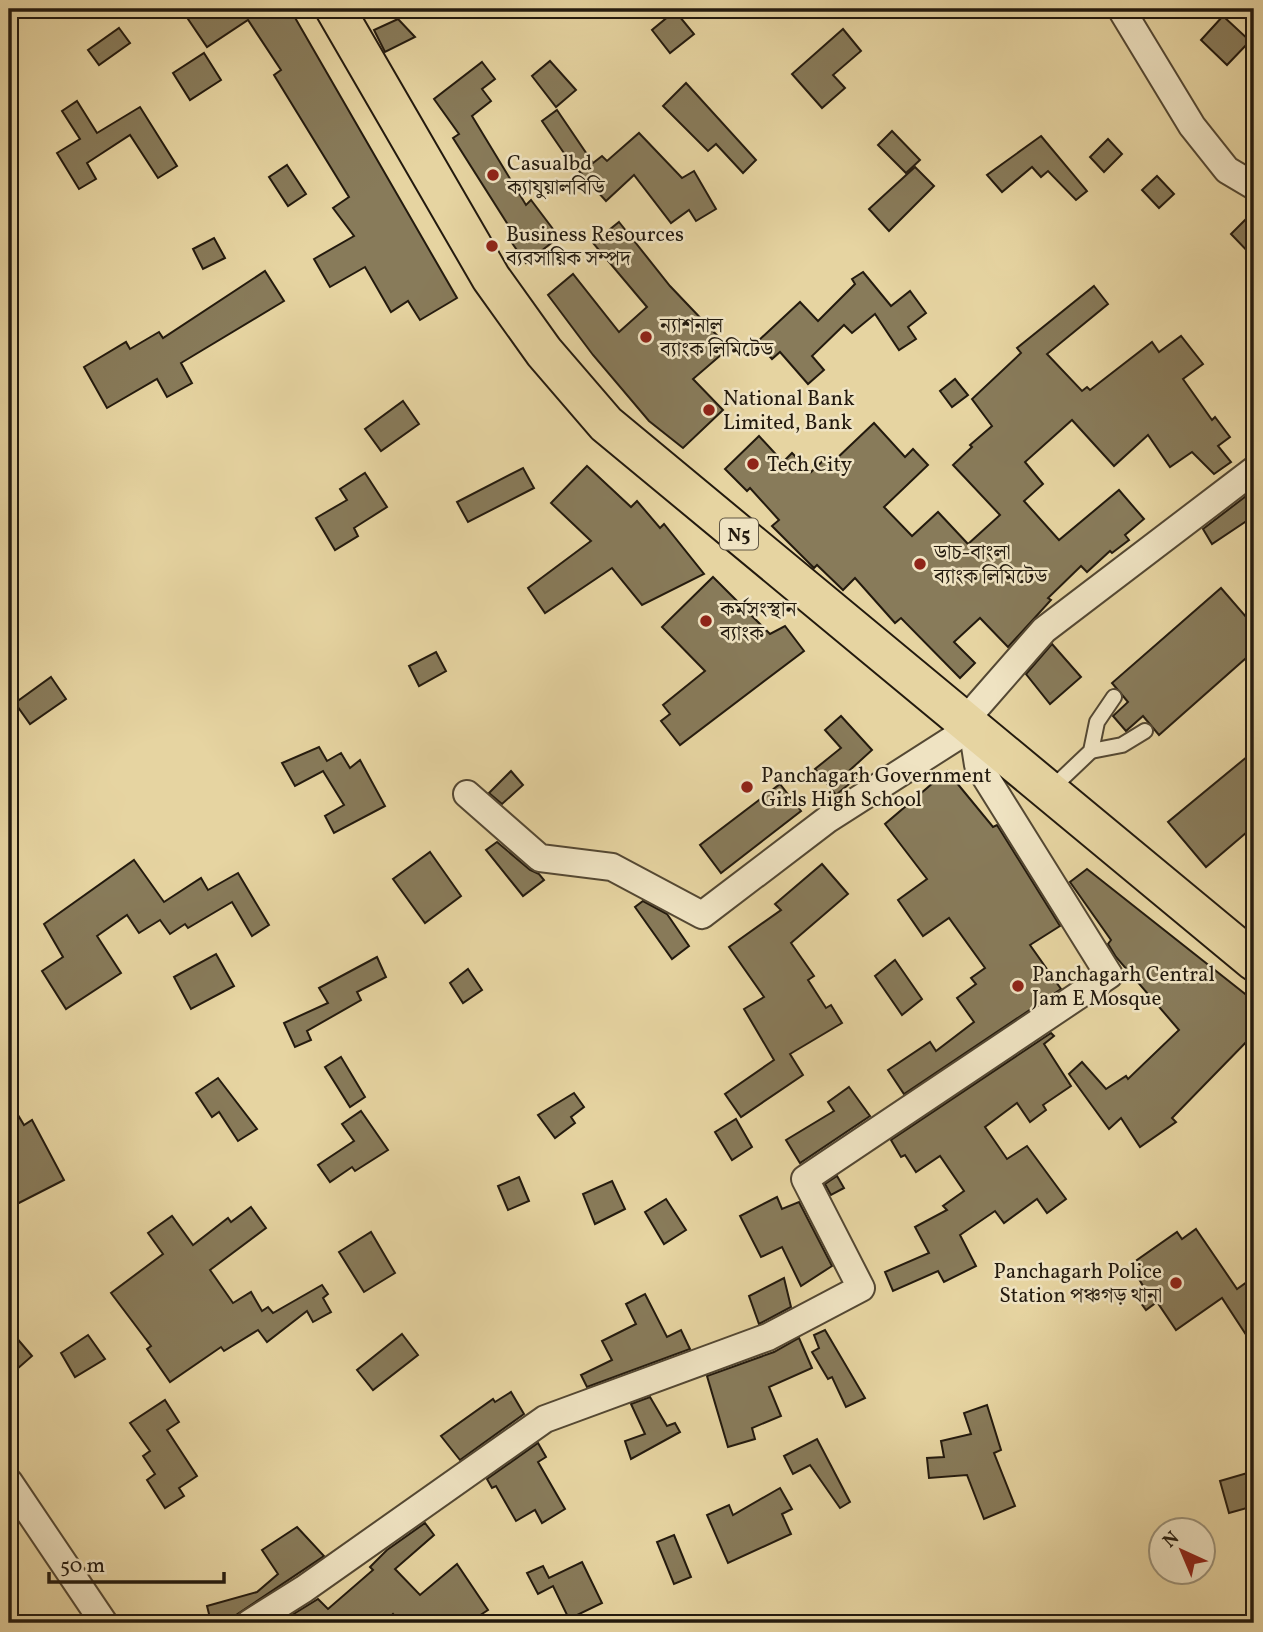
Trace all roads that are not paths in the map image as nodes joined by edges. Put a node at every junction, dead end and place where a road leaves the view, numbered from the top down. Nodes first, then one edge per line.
1 (335, 9) edge
2 (1121, 9) edge
3 (1254, 186) edge
4 (1254, 470) edge
5 (1114, 697) dead end
6 (972, 727) junction
7 (1145, 731) dead end
8 (1091, 751) junction
9 (1049, 791) junction
10 (467, 794) dead end
11 (1254, 961) edge
12 (9, 1482) edge
13 (104, 1623) edge
14 (250, 1623) edge

1 - 6 highway, N5
2 - 3 street
4 - 6 street
5 - 8 lane
6 - 9 highway, N5
6 - 10 street
6 - 14 street
7 - 8 lane
8 - 9 lane
9 - 11 highway, N5
12 - 13 street

